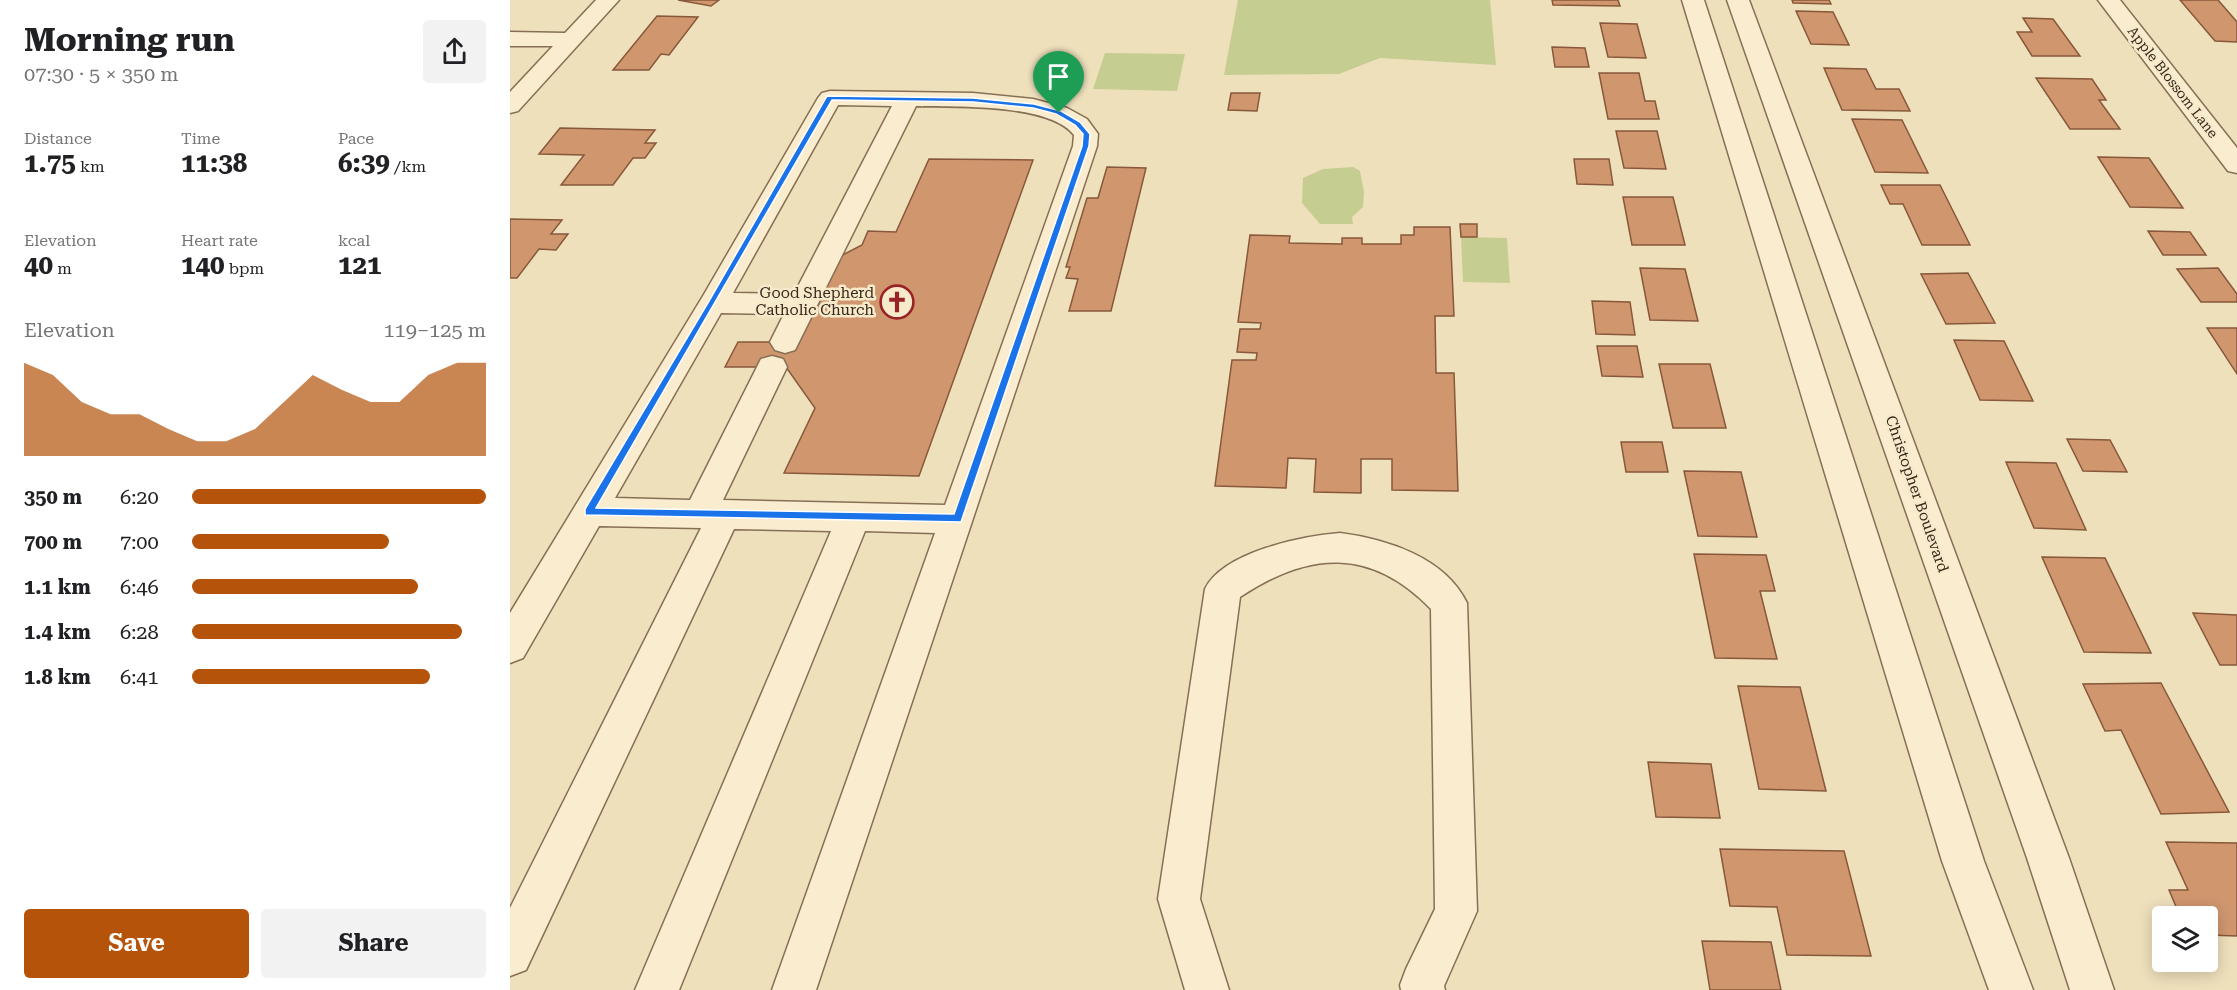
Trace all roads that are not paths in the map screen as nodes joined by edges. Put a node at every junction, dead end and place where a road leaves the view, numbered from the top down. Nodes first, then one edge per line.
1 (608, 0) edge
2 (1694, 0) edge
3 (1738, 0) edge
4 (2109, 0) edge
5 (510, 39) edge
6 (569, 40) junction
7 (908, 98) junction
8 (510, 106) edge
9 (2237, 165) edge
10 (712, 303) junction
11 (804, 304) junction
12 (589, 512) junction
13 (712, 514) junction
14 (854, 517) junction
15 (957, 519) junction
16 (510, 646) edge
17 (510, 954) edge
18 (657, 990) edge
19 (794, 990) edge
20 (1207, 990) edge
21 (1423, 990) edge
22 (2011, 990) edge
23 (2092, 990) edge

1 - 6 street
2 - 22 street
3 - 23 street, Christopher Boulevard
4 - 9 street, Apple Blossom Lane
5 - 6 street
6 - 8 street
7 - 10 street
7 - 11 street
7 - 15 street
10 - 11 street
10 - 12 street
11 - 13 street
12 - 13 street
12 - 16 street
13 - 14 street
13 - 17 street
14 - 15 street
14 - 18 street
15 - 19 street
20 - 21 street

